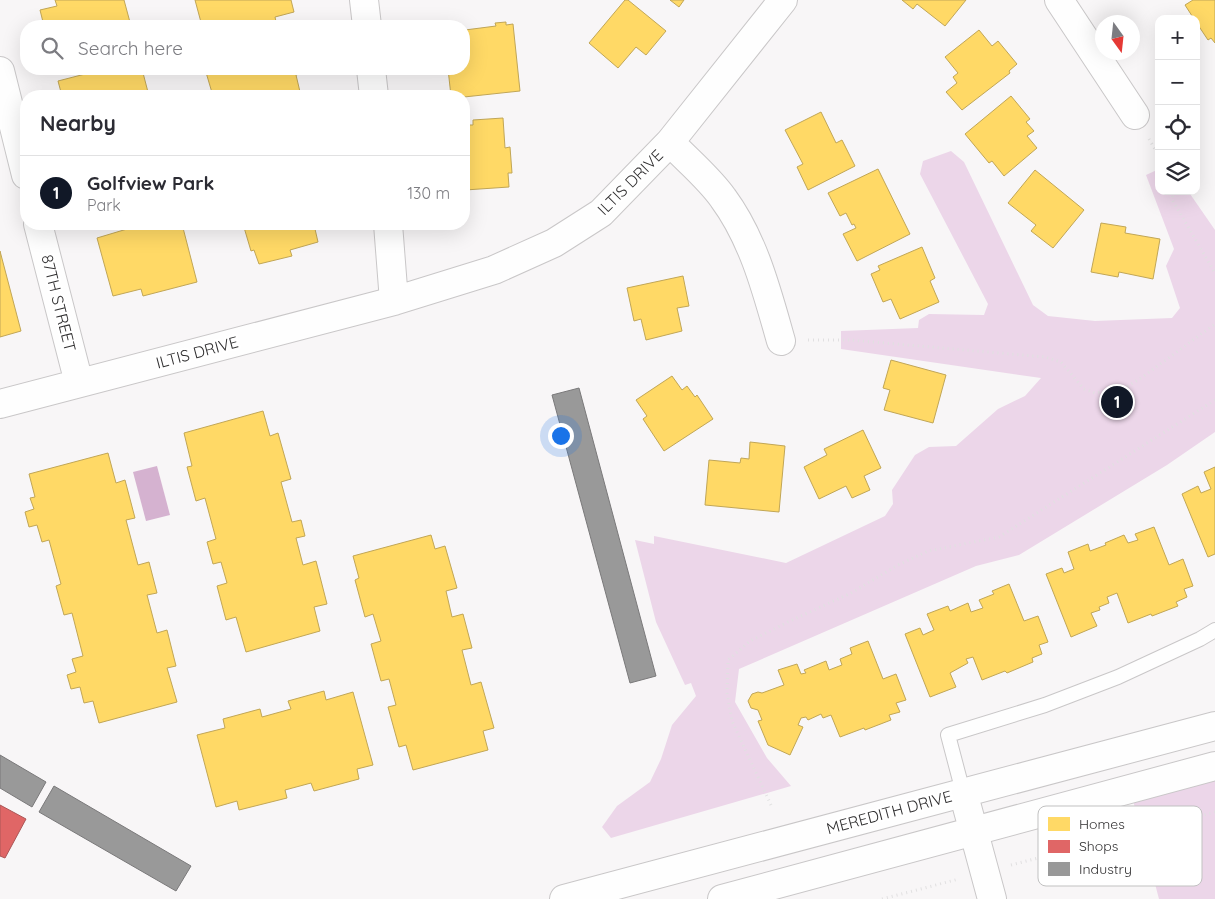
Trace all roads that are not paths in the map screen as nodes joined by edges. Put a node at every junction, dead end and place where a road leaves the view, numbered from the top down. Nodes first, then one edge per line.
1 (364, 0) edge
2 (783, 0) edge
3 (1059, 0) edge
4 (366, 20) edge
5 (0, 71) edge
6 (372, 75) edge
7 (373, 90) edge
8 (1136, 115) dead end
9 (6, 119) edge
10 (670, 142) junction
11 (20, 159) edge
12 (40, 230) edge
13 (389, 236) edge
14 (394, 301) junction
15 (781, 341) road end
16 (79, 383) junction
17 (0, 404) edge
18 (1215, 630) edge
19 (1215, 726) edge
20 (1215, 766) edge
21 (963, 792) junction
22 (1067, 806) edge
23 (1038, 814) edge
24 (974, 831) junction
25 (564, 899) edge
26 (722, 899) edge
27 (992, 899) edge

1 - 4 street
2 - 10 street, ILTIS DRIVE
3 - 8 street
5 - 9 street
6 - 7 street
9 - 11 street
10 - 14 street, ILTIS DRIVE
10 - 15 street
12 - 16 street, 87TH STREET
13 - 14 street
14 - 16 street, ILTIS DRIVE
16 - 17 street, ILTIS DRIVE
18 - 21 lane
19 - 21 street, MEREDITH DRIVE
20 - 22 street
21 - 24 street
21 - 25 street, MEREDITH DRIVE
23 - 24 street
24 - 26 street
24 - 27 street

